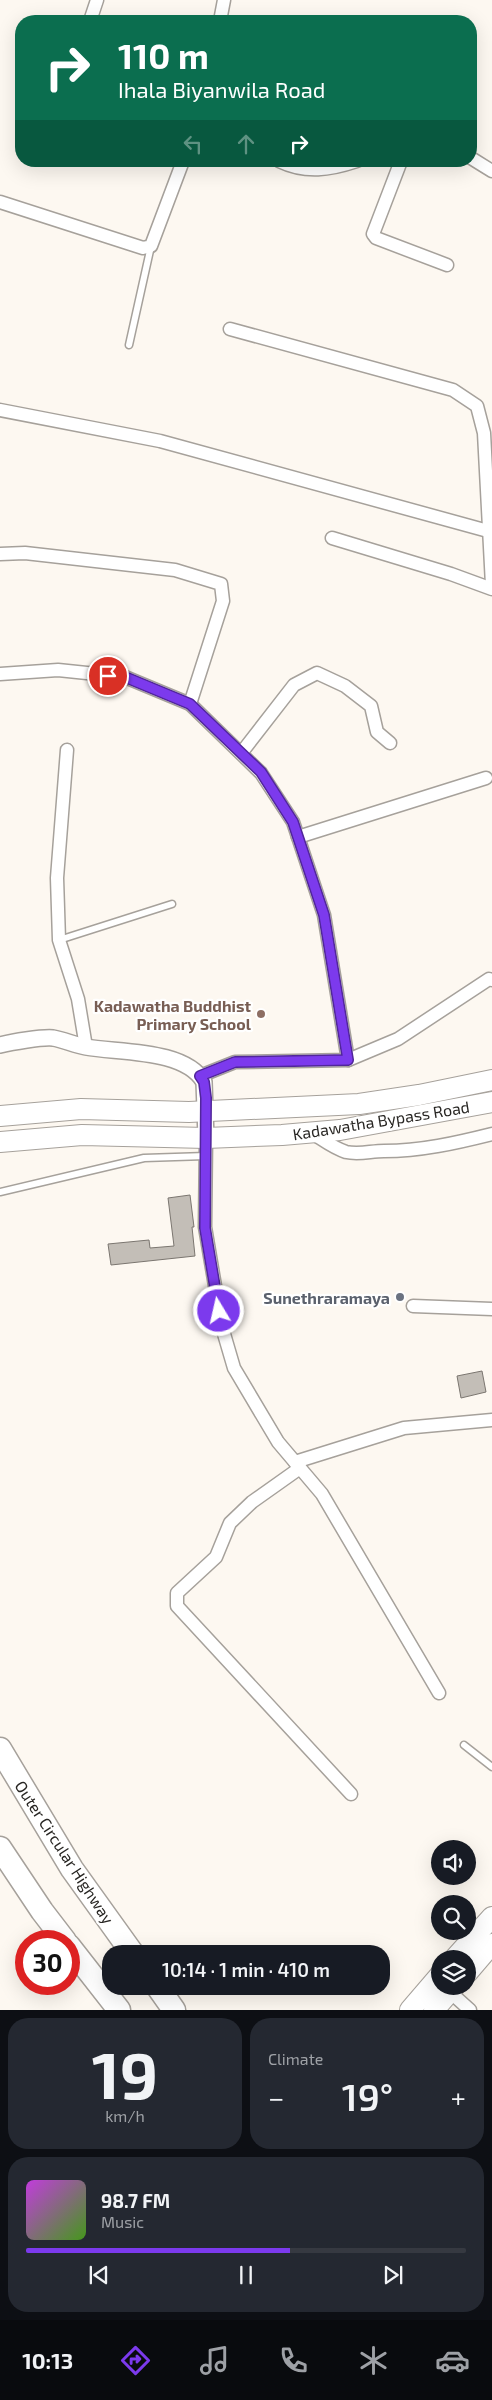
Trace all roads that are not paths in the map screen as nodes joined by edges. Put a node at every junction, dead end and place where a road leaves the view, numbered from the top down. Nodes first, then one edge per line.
1 (97, 0) edge
2 (224, 0) edge
3 (92, 15) edge
4 (221, 15) edge
5 (477, 162) edge
6 (181, 167) edge
7 (295, 167) edge
8 (332, 167) edge
9 (399, 167) edge
10 (492, 171) edge
11 (0, 202) edge
12 (151, 246) junction
13 (447, 265) dead end
14 (230, 329) dead end
15 (129, 345) dead end
16 (0, 410) edge
17 (488, 433) edge
18 (488, 531) junction
19 (332, 538) dead end
20 (0, 554) edge
21 (491, 568) edge
22 (492, 585) edge
23 (492, 589) edge
24 (0, 674) edge
25 (190, 704) junction
26 (390, 743) dead end
27 (67, 750) dead end
28 (242, 752) junction
29 (486, 778) dead end
30 (298, 838) junction
31 (172, 904) dead end
32 (59, 940) junction
33 (492, 980) edge
34 (0, 1045) edge
35 (86, 1047) junction
36 (348, 1060) junction
37 (200, 1076) junction
38 (492, 1080) edge
39 (492, 1102) edge
40 (206, 1112) junction
41 (0, 1116) edge
42 (311, 1133) junction
43 (492, 1134) edge
44 (0, 1142) edge
45 (206, 1147) junction
46 (0, 1192) edge
47 (412, 1306) dead end
48 (492, 1309) edge
49 (492, 1420) edge
50 (298, 1465) junction
51 (439, 1693) dead end
52 (464, 1745) dead end
53 (0, 1749) edge
54 (492, 1767) edge
55 (351, 1794) dead end
56 (0, 1848) edge
57 (492, 1916) edge
58 (57, 1930) edge
59 (492, 1944) edge
60 (127, 1945) edge
61 (462, 1950) edge
62 (80, 1960) edge
63 (476, 1963) edge
64 (163, 1995) edge
65 (433, 1995) edge
66 (442, 1995) edge
67 (457, 1995) edge
68 (119, 2010) edge
69 (174, 2010) edge
70 (410, 2010) edge
71 (434, 2010) edge
72 (470, 2010) edge

1 - 3 street
2 - 4 street
5 - 10 street
6 - 12 street
7 - 8 street
9 - 13 street
11 - 12 street
12 - 15 lane
14 - 17 street
16 - 18 street
17 - 18 street
18 - 21 street
19 - 23 street
20 - 25 street
21 - 22 street
24 - 25 street
25 - 28 street
26 - 28 street
27 - 32 street
28 - 30 street
29 - 30 street
30 - 36 street
31 - 32 lane
32 - 35 street
33 - 36 street
34 - 35 street
35 - 37 street
36 - 37 street
37 - 40 street
38 - 40 main road, Kadawatha Bypass Road
39 - 42 main road, Kadawatha Bypass Road
40 - 41 main road, Kadawatha Bypass Road
40 - 45 street
42 - 43 street
42 - 45 main road, Kadawatha Bypass Road
44 - 45 main road, Kadawatha Bypass Road
45 - 46 lane
45 - 50 street
47 - 48 street
49 - 50 street
50 - 51 street
50 - 55 street
52 - 54 lane
53 - 60 highway, Outer Circular Highway
56 - 58 highway
57 - 61 main road
59 - 63 main road
62 - 68 highway
64 - 69 highway
65 - 70 main road
66 - 71 main road
67 - 72 street

